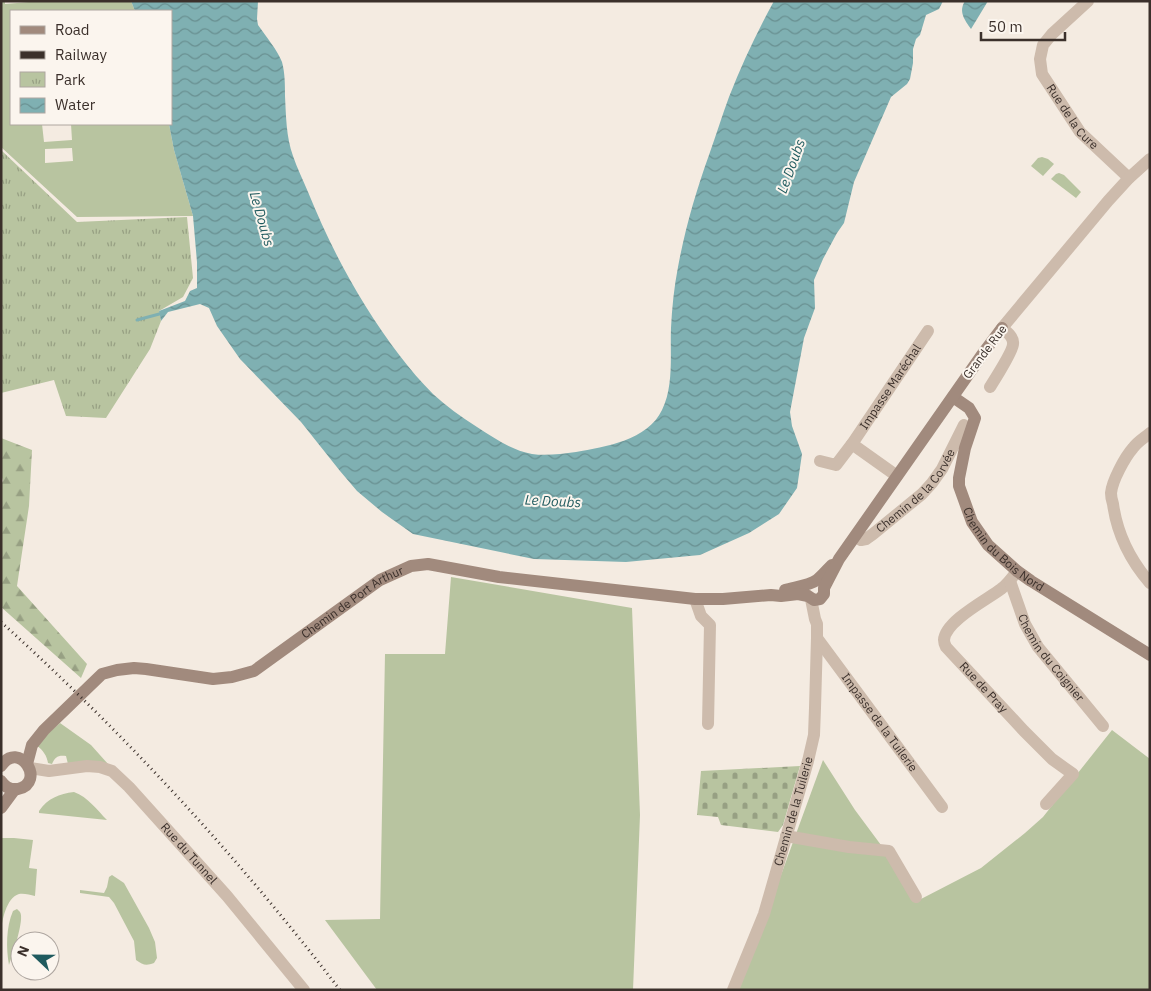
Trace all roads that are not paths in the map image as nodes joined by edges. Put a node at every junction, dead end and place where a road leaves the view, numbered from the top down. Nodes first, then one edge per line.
1 (1088, 1) edge
2 (1150, 159) edge
3 (1129, 178) junction
4 (1002, 328) junction
5 (928, 331) dead end
6 (990, 387) dead end
7 (952, 397) junction
8 (964, 426) dead end
9 (1150, 433) edge
10 (852, 444) junction
11 (820, 460) dead end
12 (897, 476) junction
13 (856, 537) junction
14 (1014, 576) junction
15 (1150, 582) edge
16 (815, 591) junction
17 (695, 599) junction
18 (817, 638) junction
19 (1150, 654) edge
20 (708, 724) dead end
21 (1103, 726) dead end
22 (25, 763) junction
23 (1, 766) edge
24 (49, 771) junction
25 (27, 783) junction
26 (5, 788) edge
27 (1046, 804) dead end
28 (1, 808) edge
29 (942, 808) dead end
30 (786, 836) junction
31 (916, 897) dead end
32 (304, 990) edge
33 (732, 990) edge

1 - 3 street, Rue de la Cure
2 - 3 street, Grande Rue
3 - 4 street, Grande Rue
4 - 6 street
4 - 7 street, Grande Rue
5 - 10 street, Impasse Maréchal
7 - 12 street, Grande Rue
7 - 14 street, Chemin du Bois Nord
8 - 13 street, Chemin de la Corvée
9 - 15 street
10 - 11 street, Impasse Maréchal
10 - 12 street, Impasse Maréchal
12 - 13 street, Grande Rue
13 - 16 street, Grande Rue
14 - 19 street, Chemin du Bois Nord
14 - 21 street, Chemin du Coignier
14 - 27 street, Rue de Pray
16 - 17 street, Chemin de Port Arthur
16 - 18 street, Chemin de la Tuilerie
17 - 20 street
17 - 22 street, Chemin de Port Arthur
18 - 29 street, Impasse de la Tuilerie
18 - 30 street, Chemin de la Tuilerie
22 - 23 street
22 - 24 street, Rue du Tunnel
22 - 25 street
24 - 25 street, Rue du Tunnel
24 - 32 street, Rue du Tunnel
25 - 26 street
26 - 28 street
30 - 31 street
30 - 33 street, Chemin de la Tuilerie

